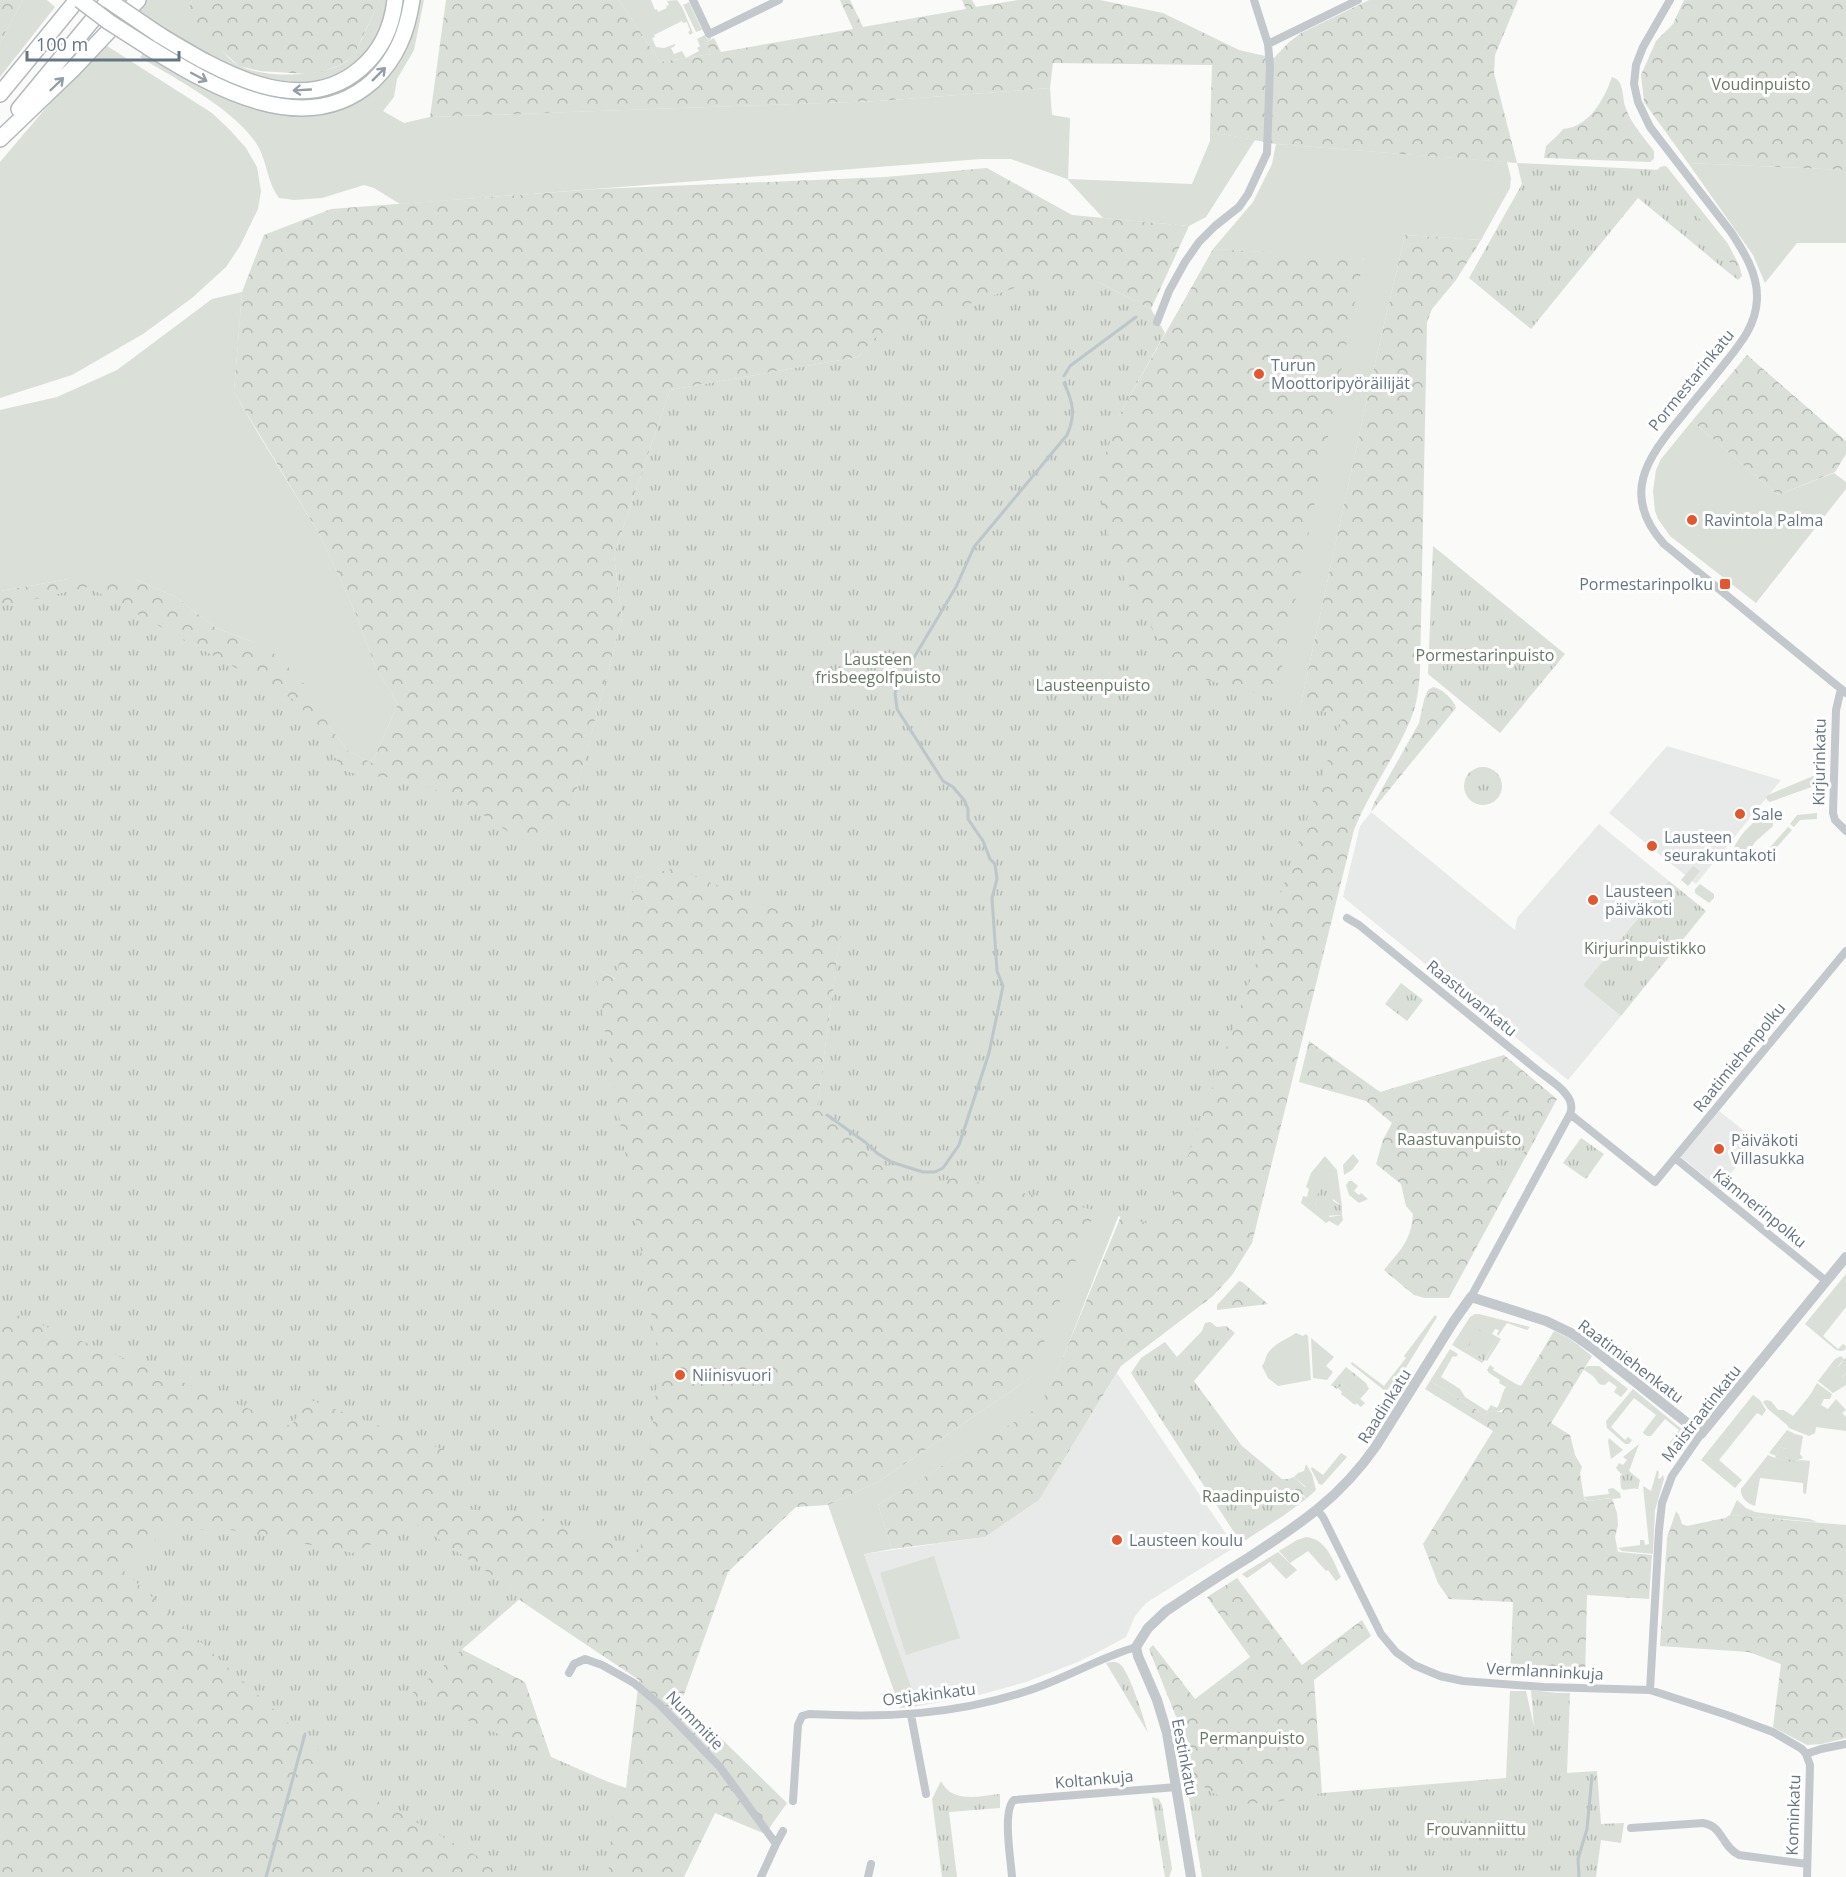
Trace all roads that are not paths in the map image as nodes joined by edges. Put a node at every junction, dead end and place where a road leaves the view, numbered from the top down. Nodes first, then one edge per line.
1 (79, 0) edge
2 (108, 0) edge
3 (138, 0) edge
4 (395, 0) edge
5 (412, 0) edge
6 (693, 0) edge
7 (779, 0) edge
8 (1254, 0) edge
9 (1358, 0) edge
10 (1670, 0) edge
11 (1268, 44) junction
12 (0, 94) edge
13 (0, 133) edge
14 (0, 139) edge
15 (1157, 322) dead end
16 (1844, 691) edge
17 (1846, 831) edge
18 (1347, 918) dead end
19 (1846, 951) edge
20 (1572, 1110) junction
21 (1675, 1158) junction
22 (1655, 1182) joint
23 (1846, 1257) edge
24 (1826, 1281) junction
25 (1471, 1297) junction
26 (1701, 1434) junction
27 (1318, 1510) junction
28 (1136, 1647) junction
29 (569, 1673) dead end
30 (1650, 1690) junction
31 (911, 1715) junction
32 (1846, 1744) edge
33 (1806, 1754) junction
34 (1177, 1787) junction
35 (926, 1794) dead end
36 (793, 1801) dead end
37 (1631, 1828) dead end
38 (783, 1830) dead end
39 (776, 1844) junction
40 (871, 1864) dead end
41 (1807, 1864) junction
42 (761, 1877) edge
43 (868, 1877) edge
44 (1012, 1877) edge
45 (1191, 1877) edge
46 (1807, 1877) edge

1 -> 5 highway, bridge
1 - 12 highway
4 -> 2 highway, bridge
2 - 13 highway
14 -> 3 highway
6 - 7 street
8 - 11 street
9 - 11 street
10 - 16 street, Pormestarinkatu
11 - 15 street
16 - 17 street, Kirjurinkatu
18 - 20 street, Raastuvankatu
19 - 21 street, Raatimiehenpolku
20 - 22 street, Raastuvankatu
20 - 25 street, Raadinkatu
21 - 22 street, Raatimiehenpolku
21 - 24 street, Kämnerinpolku
23 - 24 street, Maistraatinkatu
24 - 26 street, Maistraatinkatu
25 - 26 street, Raatimiehenkatu
25 - 27 street, Raadinkatu
26 - 30 street, Maistraatinkatu
27 - 28 street, Raadinkatu
27 - 30 street, Vermlanninkuja
28 - 31 street, Ostjakinkatu
28 - 34 street, Eestinkatu
29 - 39 street, Nummitie
30 - 33 street, Vermlanninkuja
31 - 35 street
31 - 36 street, Ostjakinkatu
32 - 33 street
33 - 41 street, Kominkatu
34 - 44 street, Koltankuja
34 - 45 street, Eestinkatu
37 - 41 street
38 - 39 street
39 - 42 street
40 - 43 street
41 - 46 street, Kominkatu

